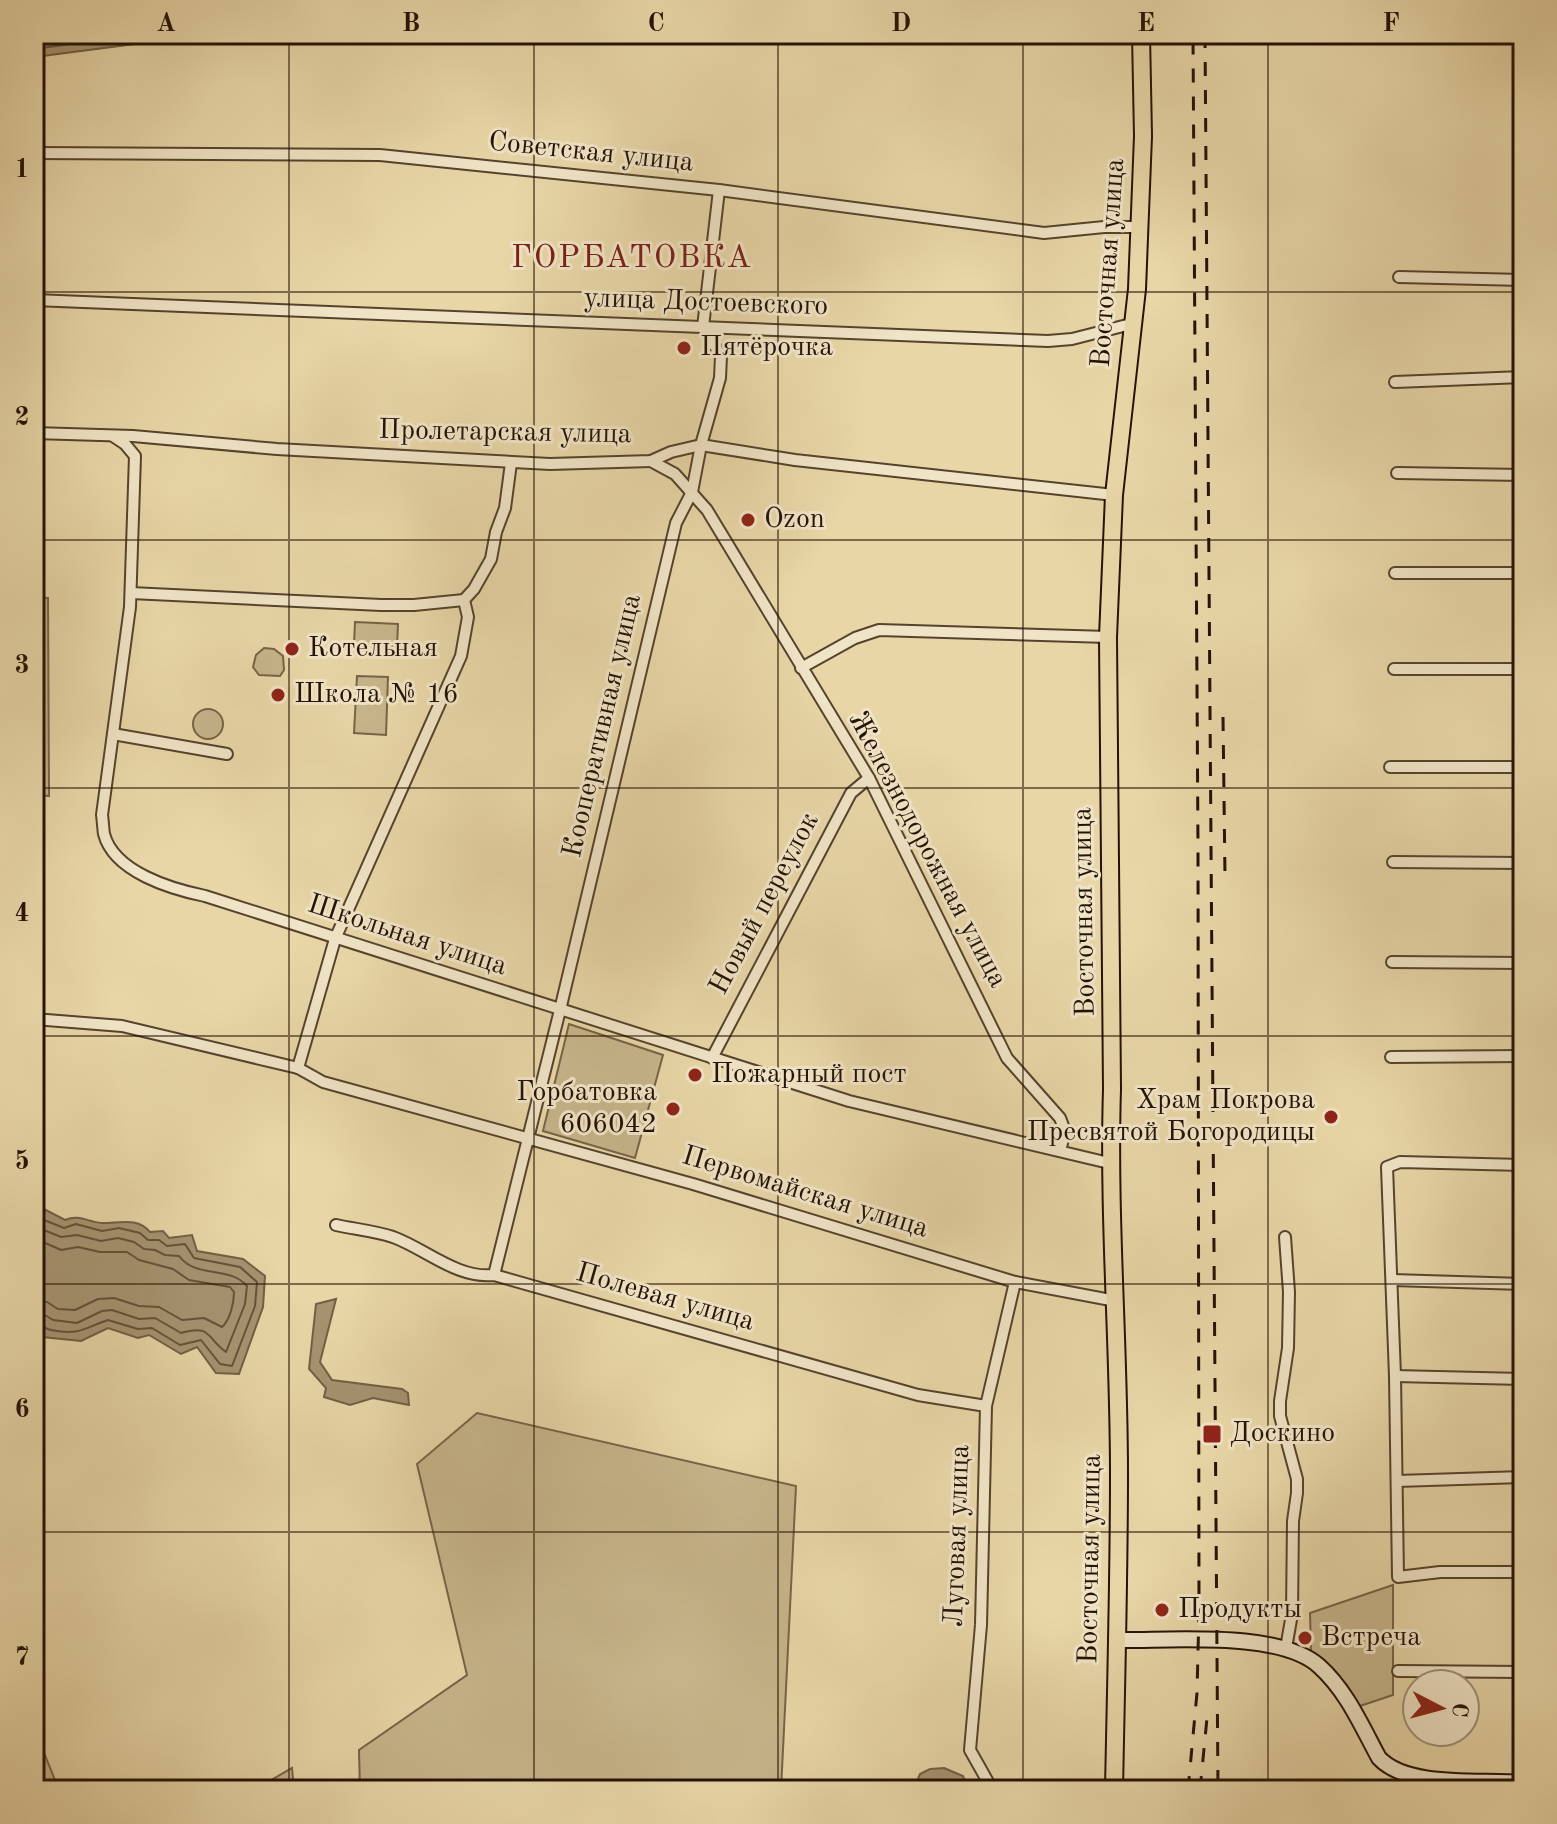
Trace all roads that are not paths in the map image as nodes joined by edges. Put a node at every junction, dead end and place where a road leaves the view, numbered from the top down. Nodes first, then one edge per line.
1 (1141, 34) edge
2 (34, 153) edge
3 (719, 190) junction
4 (1140, 227) junction
5 (1399, 277) dead end
6 (1523, 280) edge
7 (34, 300) edge
8 (1135, 323) junction
9 (703, 327) junction
10 (1523, 377) edge
11 (1395, 382) dead end
12 (34, 433) edge
13 (113, 436) junction
14 (153, 438) junction
15 (701, 445) junction
16 (135, 456) junction
17 (651, 461) junction
18 (511, 463) junction
19 (1397, 473) dead end
20 (1523, 475) edge
21 (692, 492) junction
22 (1114, 495) junction
23 (1395, 573) dead end
24 (1523, 573) edge
25 (131, 593) junction
26 (464, 600) junction
27 (1108, 637) junction
28 (801, 668) junction
29 (1394, 669) dead end
30 (1523, 669) edge
31 (113, 734) junction
32 (227, 754) dead end
33 (1390, 767) dead end
34 (1523, 767) edge
35 (869, 778) junction
36 (1393, 862) dead end
37 (1523, 863) edge
38 (335, 939) junction
39 (1392, 962) dead end
40 (1523, 963) edge
41 (560, 1010) junction
42 (34, 1019) edge
43 (1523, 1056) edge
44 (1391, 1057) dead end
45 (712, 1058) junction
46 (298, 1068) junction
47 (527, 1138) junction
48 (1060, 1151) junction
49 (1109, 1163) junction
50 (1523, 1165) edge
51 (336, 1225) dead end
52 (1285, 1237) dead end
53 (494, 1275) junction
54 (1392, 1280) junction
55 (1015, 1282) junction
56 (1523, 1284) edge
57 (1116, 1301) junction
58 (1395, 1376) junction
59 (1523, 1379) edge
60 (986, 1406) junction
61 (1523, 1477) edge
62 (1397, 1481) junction
63 (1523, 1572) edge
64 (1116, 1640) junction
65 (1286, 1648) junction
66 (1398, 1671) dead end
67 (1523, 1672) edge
68 (1523, 1783) edge
69 (988, 1790) edge
70 (1114, 1790) edge

1 - 4 main road, Восточная улица
2 - 3 street, Советская улица
3 - 4 street, Советская улица
3 - 9 street
4 - 8 main road, Восточная улица
5 - 6 street
7 - 9 street, улица Достоевского
8 - 9 street, улица Достоевского
8 - 22 main road, Восточная улица
9 - 15 street, Кооперативная улица
10 - 11 street
12 - 13 street, Пролетарская улица
13 - 14 street, Пролетарская улица
13 - 16 street
14 - 16 street
14 - 18 street, Пролетарская улица
15 - 17 street, Пролетарская улица
15 - 21 street, Кооперативная улица
15 - 22 street, Пролетарская улица
16 - 25 street, Школьная улица
17 - 18 street, Пролетарская улица
17 - 21 street, Железнодорожная улица
18 - 26 street
19 - 20 street
21 - 28 street, Железнодорожная улица
21 - 41 street, Кооперативная улица
22 - 27 main road, Восточная улица
23 - 24 street
25 - 26 street
25 - 31 street, Школьная улица
26 - 38 street
27 - 28 street
27 - 49 main road, Восточная улица
28 - 35 street, Железнодорожная улица
29 - 30 street
31 - 32 street
31 - 38 street, Школьная улица
33 - 34 street
35 - 45 street, Новый переулок
35 - 48 street, Железнодорожная улица
36 - 37 street
38 - 41 street, Школьная улица
38 - 46 street
39 - 40 street
41 - 45 street, Школьная улица
41 - 47 street, Кооперативная улица
42 - 46 street, Первомайская улица
43 - 44 street
45 - 48 street, Школьная улица
46 - 47 street, Первомайская улица
47 - 53 street, Кооперативная улица
47 - 55 street, Первомайская улица
48 - 49 street, Школьная улица
49 - 57 main road, Восточная улица
50 - 54 street
51 - 53 street, Полевая улица
52 - 65 street
53 - 60 street, Полевая улица
54 - 56 street
54 - 58 street
55 - 57 street, Первомайская улица
55 - 60 street, Луговая улица
57 - 64 main road, Восточная улица
58 - 59 street
58 - 62 street
60 - 69 street, Луговая улица
61 - 62 street
62 - 63 street
64 - 65 street
64 - 70 main road, Восточная улица
65 - 68 street
66 - 67 street

